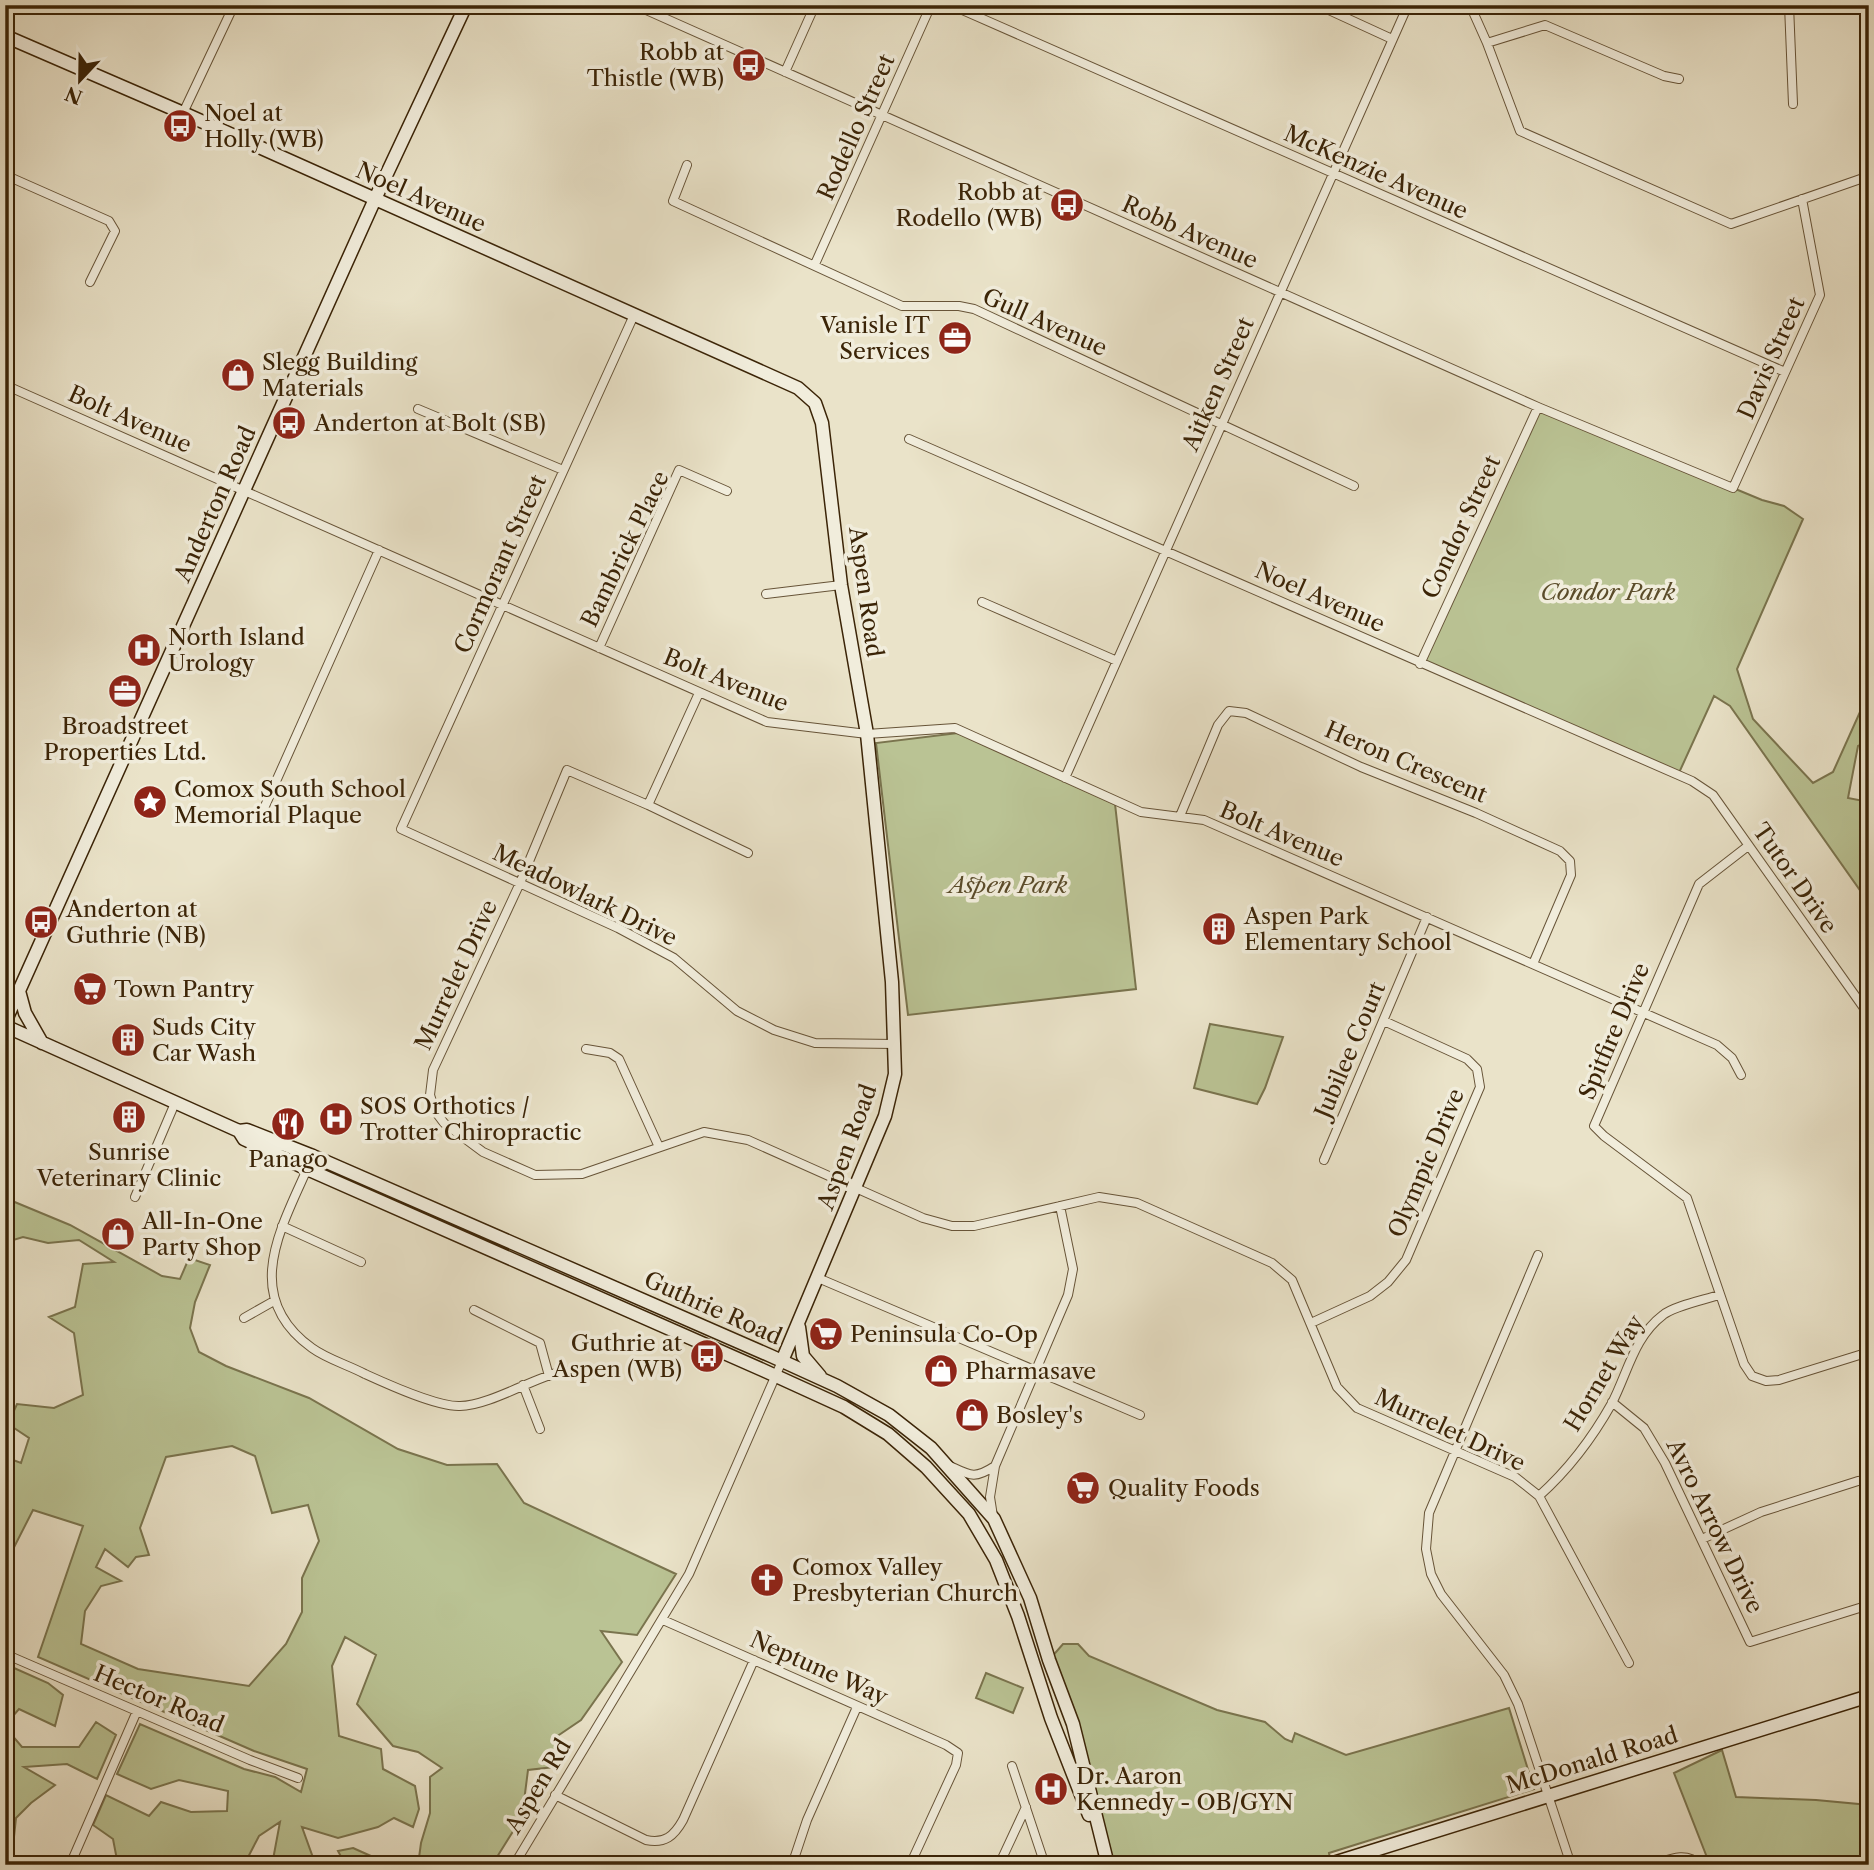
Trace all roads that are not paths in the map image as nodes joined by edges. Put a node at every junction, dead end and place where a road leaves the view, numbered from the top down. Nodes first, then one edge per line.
1 (234, 5) edge
2 (466, 5) edge
3 (635, 5) edge
4 (815, 5) edge
5 (931, 5) edge
6 (951, 5) edge
7 (1318, 5) edge
8 (1408, 5) edge
9 (1470, 5) edge
10 (1789, 5) edge
11 (5, 36) edge
12 (1392, 39) junction
13 (1487, 43) junction
14 (785, 72) junction
15 (1679, 79) dead end
16 (1793, 104) dead end
17 (183, 113) junction
18 (883, 116) junction
19 (687, 165) dead end
20 (1332, 174) junction
21 (5, 175) edge
22 (1869, 176) edge
23 (375, 199) junction
24 (1802, 199) junction
25 (815, 264) junction
26 (90, 282) dead end
27 (1279, 293) junction
28 (634, 316) junction
29 (1785, 372) junction
30 (5, 385) edge
31 (815, 403) joint
32 (1538, 407) junction
33 (418, 408) dead end
34 (1222, 424) junction
35 (909, 439) dead end
36 (563, 470) junction
37 (1354, 486) dead end
38 (1734, 488) joint
39 (244, 491) junction
40 (727, 491) dead end
41 (379, 550) junction
42 (1165, 552) junction
43 (842, 585) junction
44 (766, 594) dead end
45 (982, 602) dead end
46 (502, 605) junction
47 (599, 648) junction
48 (1118, 661) junction
49 (1420, 664) junction
50 (699, 693) junction
51 (867, 734) junction
52 (1065, 778) junction
53 (1713, 795) joint
54 (648, 805) junction
55 (265, 806) dead end
56 (1180, 816) junction
57 (403, 833) joint
58 (1748, 846) junction
59 (748, 853) dead end
60 (520, 883) junction
61 (1427, 917) junction
62 (1533, 964) junction
63 (19, 991) junction
64 (1643, 1012) junction
65 (1869, 1019) edge
66 (1384, 1021) junction
67 (5, 1024) edge
68 (42, 1043) junction
69 (895, 1044) junction
70 (586, 1049) dead end
71 (1741, 1075) dead end
72 (175, 1103) junction
73 (239, 1131) junction
74 (659, 1147) junction
75 (313, 1156) junction
76 (1324, 1160) dead end
77 (307, 1169) junction
78 (857, 1188) junction
79 (135, 1197) dead end
80 (1060, 1206) junction
81 (282, 1226) junction
82 (1538, 1255) dead end
83 (362, 1262) dead end
84 (818, 1278) junction
85 (1719, 1296) junction
86 (274, 1301) junction
87 (474, 1311) dead end
88 (244, 1318) dead end
89 (800, 1320) junction
90 (1311, 1324) junction
91 (1869, 1352) edge
92 (782, 1361) junction
93 (593, 1371) dead end
94 (1036, 1371) junction
95 (549, 1376) junction
96 (775, 1376) junction
97 (825, 1381) junction
98 (523, 1385) junction
99 (1612, 1402) junction
100 (1140, 1415) dead end
101 (540, 1429) dead end
102 (1455, 1451) junction
103 (945, 1464) junction
104 (995, 1466) junction
105 (1869, 1480) edge
106 (1539, 1496) junction
107 (994, 1518) junction
108 (1702, 1539) junction
109 (1869, 1605) edge
110 (663, 1620) junction
111 (5, 1654) edge
112 (754, 1660) junction
113 (1629, 1664) dead end
114 (1869, 1696) edge
115 (857, 1707) junction
116 (136, 1711) junction
117 (596, 1728) joint
118 (1012, 1766) dead end
119 (298, 1778) dead end
120 (555, 1795) junction
121 (1548, 1796) junction
122 (1026, 1807) junction
123 (70, 1865) edge
124 (514, 1865) edge
125 (792, 1865) edge
126 (910, 1865) edge
127 (999, 1865) edge
128 (1045, 1865) edge
129 (1108, 1865) edge
130 (1327, 1865) edge
131 (1571, 1865) edge
132 (1652, 1865) edge
133 (1700, 1865) edge

1 - 17 street
2 - 23 main road, Anderton Road
3 - 14 street, Robb Avenue
4 - 14 street
5 - 18 street, Rodello Street
6 - 20 street, McKenzie Avenue
7 - 12 street
8 - 12 street, Aitken Street
9 - 13 street
10 - 16 street
11 - 17 main road, Noel Avenue
12 - 20 street, Aitken Street
13 - 15 street
13 - 24 street
14 - 18 street, Robb Avenue
17 - 23 main road, Noel Avenue
18 - 25 street, Rodello Street
18 - 27 street, Robb Avenue
19 - 25 street, Gull Avenue
20 - 27 street, Aitken Street
20 - 29 street, McKenzie Avenue
21 - 26 street
22 - 24 street
23 - 28 main road, Noel Avenue
23 - 39 main road, Anderton Road
24 - 29 street, Davis Street
25 - 34 street, Gull Avenue
27 - 32 street, Robb Avenue
27 - 34 street, Aitken Street
28 - 31 main road, Noel Avenue
28 - 36 street, Cormorant Street
29 - 38 street, Davis Street
30 - 39 street, Bolt Avenue
31 - 43 main road, Aspen Road
32 - 38 street, Robb Avenue
32 - 49 street, Condor Street
33 - 36 street
34 - 37 street, Gull Avenue
34 - 42 street, Aitken Street
35 - 42 street, Noel Avenue
36 - 46 street, Cormorant Street
39 - 41 street, Bolt Avenue
39 - 63 main road, Anderton Road
40 - 47 street, Bambrick Place
41 - 46 street, Bolt Avenue
41 - 55 street
42 - 48 street, Aitken Street
42 - 49 street, Noel Avenue
43 - 44 street
43 - 51 main road, Aspen Road
45 - 48 street
46 - 47 street, Bolt Avenue
46 - 57 street, Cormorant Street
47 - 50 street, Bolt Avenue
48 - 52 street, Aitken Street
49 - 53 street, Noel Avenue
50 - 51 street, Bolt Avenue
50 - 54 street
51 - 52 street, Bolt Avenue
51 - 69 main road, Aspen Road
52 - 56 street, Bolt Avenue
53 - 58 street, Tutor Drive
54 - 59 street
54 - 60 street, Murrelet Drive
56 - 61 street, Bolt Avenue
56 - 62 street, Heron Crescent
57 - 60 street, Meadowlark Drive
58 - 64 street, Spitfire Drive
58 - 65 street, Tutor Drive
60 - 69 street, Meadowlark Drive
60 - 74 street, Murrelet Drive
61 - 62 street, Bolt Avenue
61 - 66 street, Jubilee Court
62 - 64 street, Bolt Avenue
63 - 67 main road, Anderton Road
63 - 68 main road
64 - 71 street, Bolt Avenue
64 - 85 street, Spitfire Drive
66 - 76 street, Jubilee Court
66 - 90 street, Olympic Drive
67 - 68 main road, Guthrie Road
68 - 72 main road, Guthrie Road
69 - 78 main road, Aspen Road
70 - 74 street
72 - 73 main road, Guthrie Road
72 - 79 street
73 - 75 main road, Guthrie Road
73 - 77 main road, Guthrie Road
74 - 78 street, Murrelet Drive
75 - 77 street
75 - 92 main road, Guthrie Road
77 - 81 street
77 - 96 main road, Guthrie Road
78 - 80 street, Murrelet Drive
78 - 84 main road, Aspen Road
80 - 90 street, Murrelet Drive
80 - 94 street
81 - 83 street
81 - 86 street
82 - 102 street
84 - 89 main road, Aspen Road
84 - 94 street
85 - 91 street, Spitfire Drive
85 - 99 street, Hornet Way
86 - 88 street
86 - 98 street
87 - 95 street
89 - 92 main road, Aspen Road
89 - 97 main road
90 - 102 street, Murrelet Drive
92 - 96 street, Aspen Road
92 - 97 main road, Guthrie Road
93 - 95 street
94 - 100 street
94 - 104 street
95 - 98 street
96 - 110 street, Aspen Road
96 - 129 main road, Guthrie Road
97 - 103 main road, Guthrie Road
98 - 101 street
99 - 106 street, Hornet Way
99 - 108 street, Avro Arrow Drive
102 - 106 street, Murrelet Drive
102 - 121 street
103 - 104 street
103 - 107 main road, Guthrie Road
104 - 107 street
105 - 108 street
106 - 113 street
107 - 129 main road, Guthrie Road
108 - 109 street, Avro Arrow Drive
110 - 112 street, Neptune Way
110 - 117 street, Aspen Road
111 - 116 street, Hector Road
112 - 115 street, Neptune Way
112 - 120 street
114 - 121 main road, McDonald Road
115 - 125 street
115 - 126 street, Neptune Way
116 - 119 street, Hector Road
116 - 123 street
117 - 120 street, Aspen Rd
118 - 122 street
120 - 124 street, Aspen Rd
121 - 130 main road, McDonald Road
121 - 131 street
122 - 127 street
122 - 128 street
132 - 133 street

